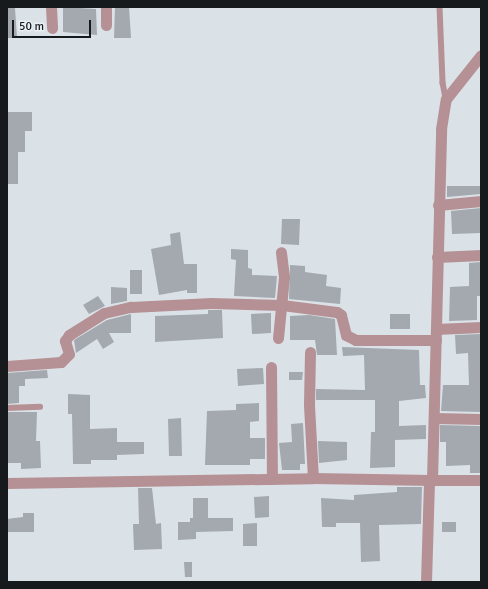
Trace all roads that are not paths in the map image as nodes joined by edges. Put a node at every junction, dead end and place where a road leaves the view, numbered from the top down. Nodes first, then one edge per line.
1 (51, 7) edge
2 (106, 7) edge
3 (440, 7) edge
4 (106, 25) dead end
5 (52, 28) dead end
6 (481, 55) edge
7 (446, 99) junction
8 (481, 201) edge
9 (438, 205) junction
10 (281, 252) dead end
11 (481, 255) edge
12 (437, 257) junction
13 (282, 305) junction
14 (481, 327) edge
15 (436, 329) junction
16 (278, 338) dead end
17 (436, 340) junction
18 (310, 352) dead end
19 (7, 366) edge
20 (271, 367) dead end
21 (40, 407) dead end
22 (7, 408) edge
23 (434, 418) junction
24 (481, 418) edge
25 (314, 478) junction
26 (272, 479) junction
27 (431, 480) junction
28 (481, 480) edge
29 (7, 483) edge
30 (426, 582) edge

1 - 5 street
2 - 4 street
3 - 7 lane
6 - 7 street
7 - 9 street
8 - 9 street
9 - 12 street
10 - 13 street
11 - 12 street
12 - 15 street
13 - 16 street
13 - 17 street
13 - 19 street
14 - 15 street
15 - 17 street
17 - 23 street
18 - 25 street
20 - 26 street
21 - 22 lane
23 - 24 street
23 - 27 street
25 - 26 street
25 - 27 street
26 - 29 street
27 - 28 street
27 - 30 street

